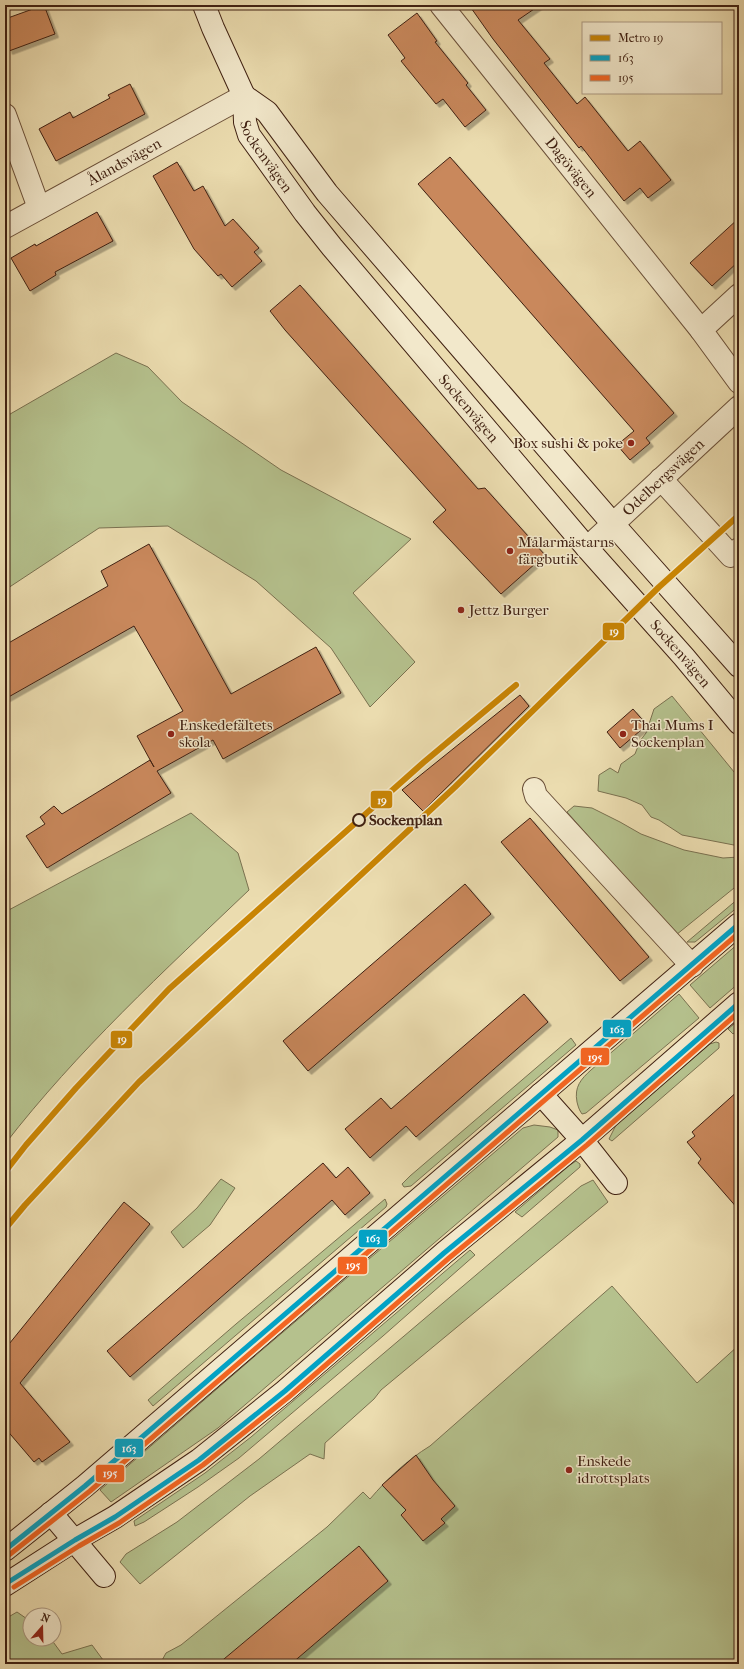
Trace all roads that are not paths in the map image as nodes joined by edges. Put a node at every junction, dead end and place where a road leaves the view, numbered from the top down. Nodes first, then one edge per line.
1 (204, 5) edge
2 (440, 5) edge
3 (244, 96) junction
4 (5, 114) edge
5 (39, 208) junction
6 (5, 227) edge
7 (739, 295) edge
8 (701, 330) junction
9 (739, 382) edge
10 (739, 407) edge
11 (661, 479) junction
12 (613, 524) junction
13 (587, 548) junction
14 (739, 549) edge
15 (739, 666) edge
16 (739, 723) edge
17 (534, 789) dead end
18 (739, 924) edge
19 (692, 966) junction
20 (739, 1003) edge
21 (541, 1094) junction
22 (582, 1140) junction
23 (616, 1183) dead end
24 (51, 1513) junction
25 (75, 1540) junction
26 (5, 1550) edge
27 (104, 1576) dead end
28 (5, 1585) edge

1 - 3 street, Sockenvägen
2 - 8 street, Dagövägen
3 - 5 street, Ålandsvägen
3 - 12 street, Sockenvägen
3 - 13 street, Sockenvägen
4 - 5 street
5 - 6 street, Ålandsvägen
7 - 8 street
8 - 9 street
10 - 11 street, Odelbergsvägen
11 - 12 street, Odelbergsvägen
11 - 14 street
12 - 13 street, Odelbergsvägen
12 - 15 street, Sockenvägen
13 - 16 street, Sockenvägen
17 - 19 street
18 - 19 street
19 - 21 street
20 - 22 street
21 - 22 street
21 - 24 street
22 - 23 street
22 - 25 street
24 - 25 street
24 - 26 street
25 - 27 street
25 - 28 street

